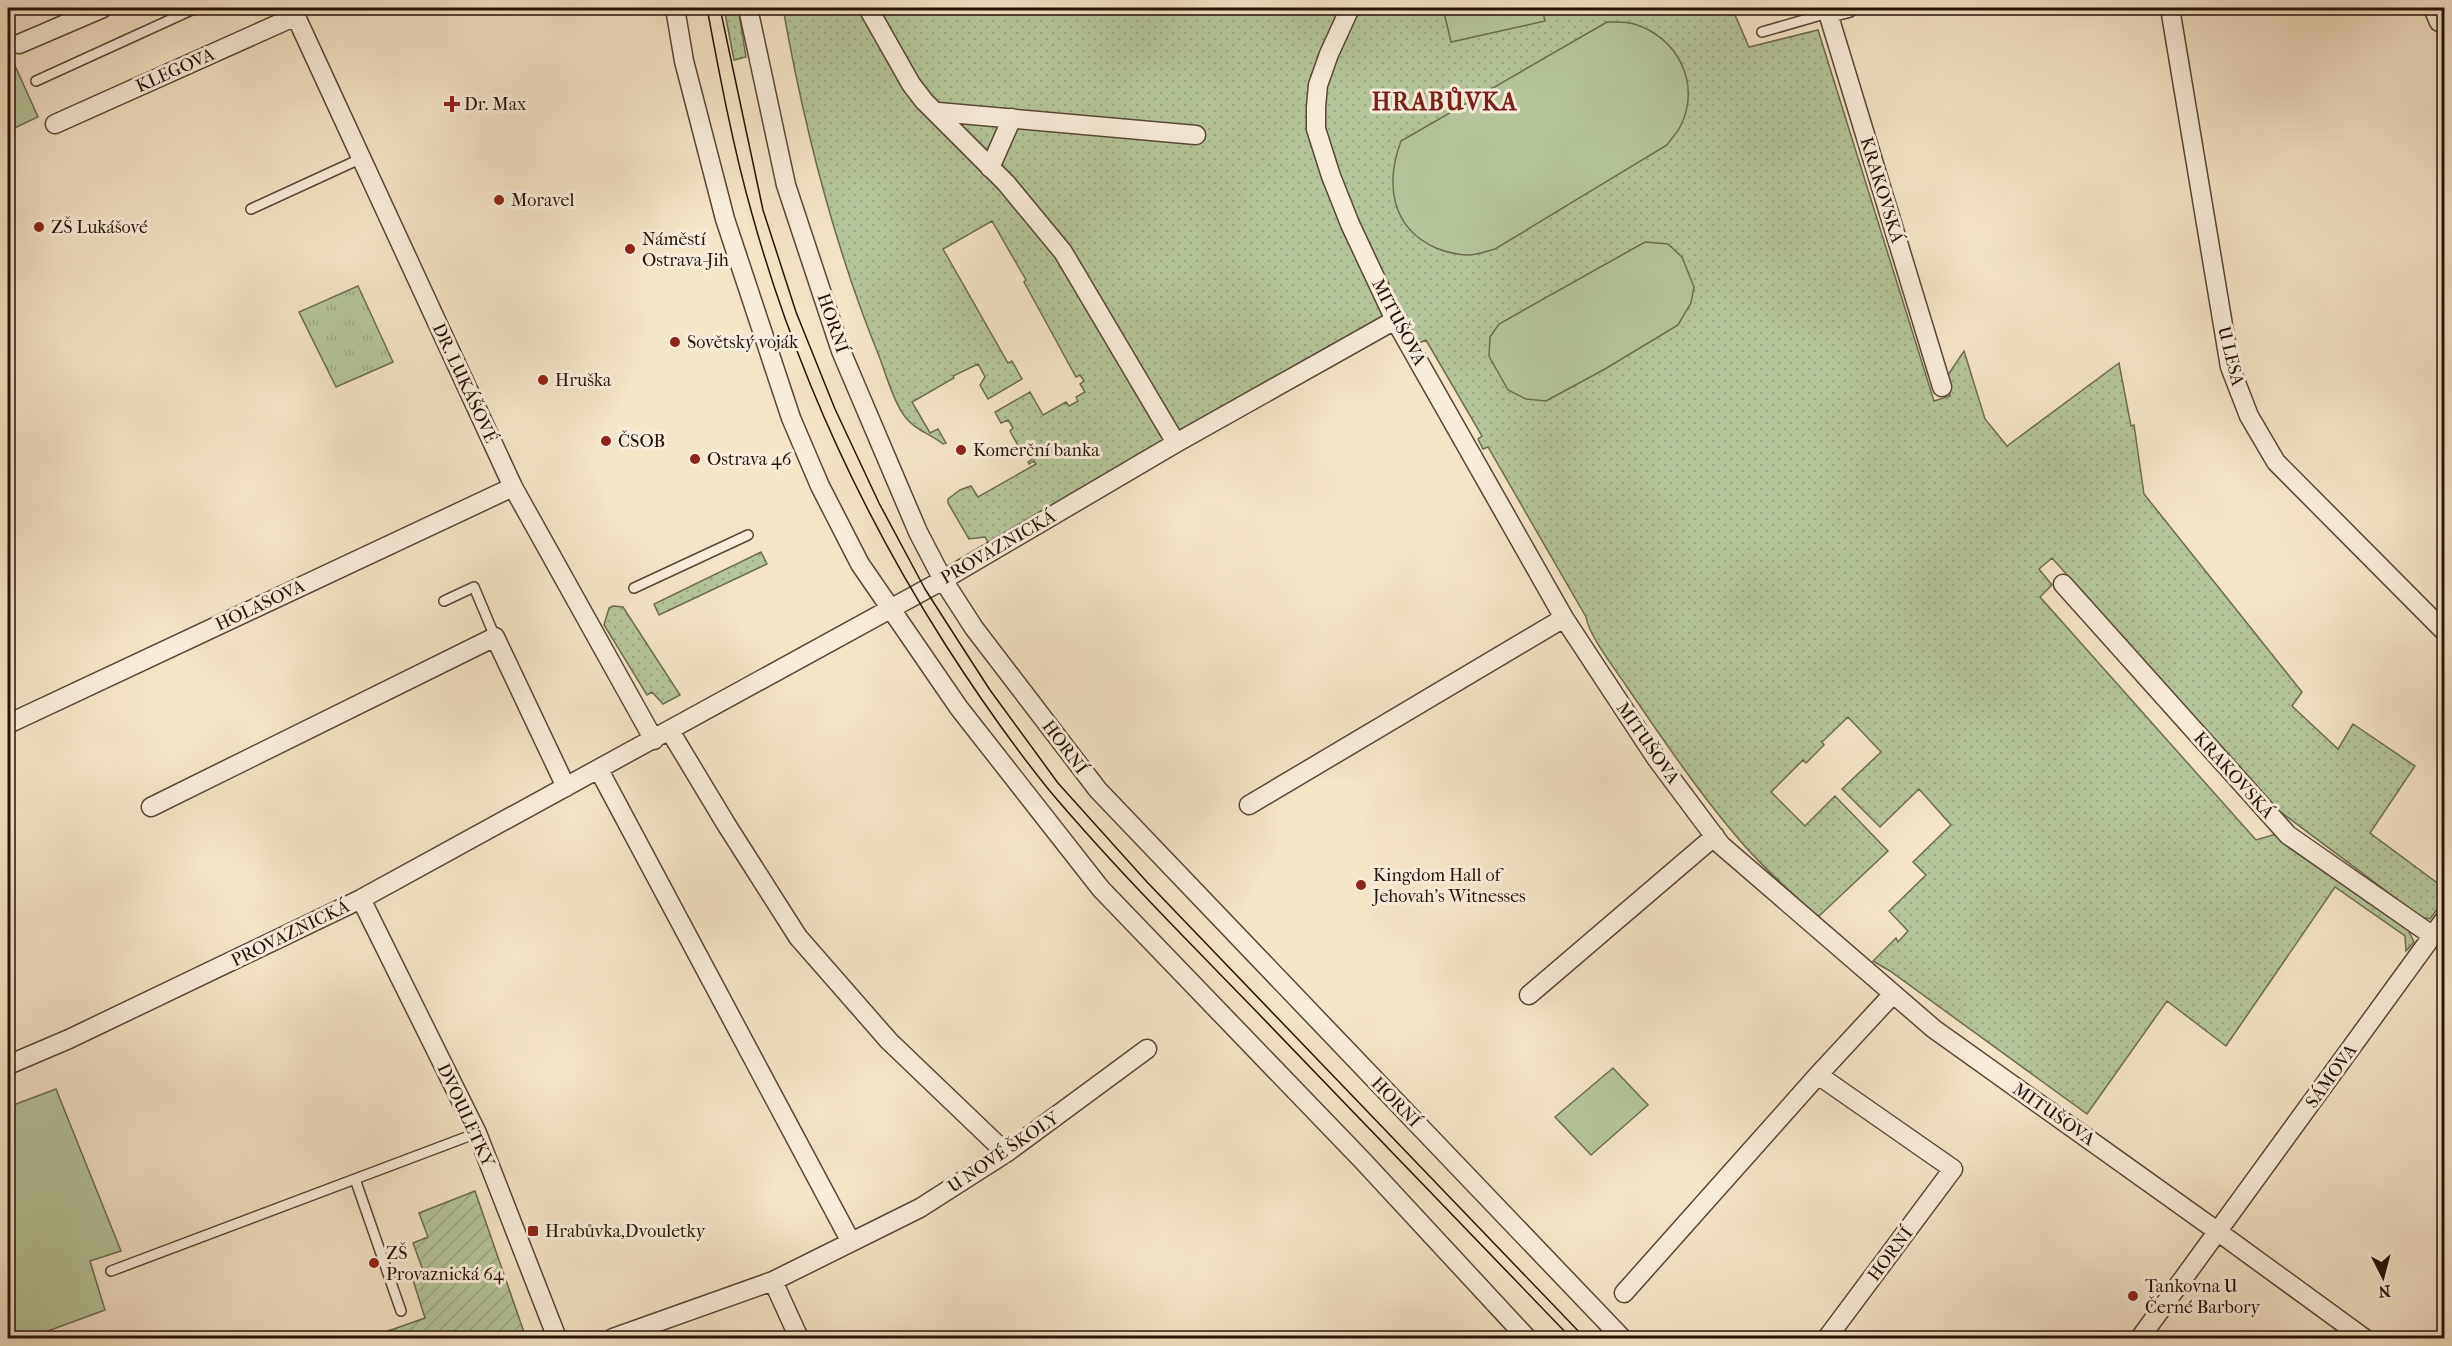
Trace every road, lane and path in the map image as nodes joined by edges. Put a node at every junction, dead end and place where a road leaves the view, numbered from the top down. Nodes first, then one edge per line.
1 (102, 8) edge
2 (196, 8) edge
3 (675, 8) edge
4 (748, 8) edge
5 (868, 8) edge
6 (1350, 8) edge
7 (1848, 8) edge
8 (2170, 8) edge
9 (294, 12) edge
10 (1828, 13) junction
11 (1762, 32) dead end
12 (20, 44) dead end
13 (36, 81) dead end
14 (938, 112) junction
15 (1012, 118) junction
16 (55, 124) dead end
17 (1196, 135) dead end
18 (362, 158) junction
19 (990, 168) junction
20 (251, 209) dead end
21 (1395, 320) junction
22 (1942, 387) dead end
23 (1176, 443) junction
24 (513, 487) junction
25 (748, 535) dead end
26 (943, 580) junction
27 (2062, 584) dead end
28 (634, 588) dead end
29 (444, 601) dead end
30 (890, 609) junction
31 (1564, 618) junction
32 (2445, 631) edge
33 (495, 637) junction
34 (8, 724) edge
35 (670, 731) junction
36 (654, 740) junction
37 (599, 770) junction
38 (566, 788) junction
39 (1249, 805) dead end
40 (151, 807) dead end
41 (1714, 836) junction
42 (361, 899) junction
43 (2445, 920) edge
44 (2433, 936) junction
45 (1893, 994) junction
46 (1529, 995) dead end
47 (1147, 1049) dead end
48 (8, 1065) edge
49 (1818, 1075) junction
50 (477, 1133) junction
51 (1006, 1153) junction
52 (355, 1179) junction
53 (2217, 1231) junction
54 (851, 1242) junction
55 (111, 1270) dead end
56 (773, 1281) junction
57 (1624, 1293) dead end
58 (401, 1311) dead end
59 (557, 1338) edge
60 (613, 1338) edge
61 (799, 1338) edge
62 (1527, 1338) edge
63 (1622, 1338) edge
64 (1827, 1338) edge
65 (2140, 1338) edge
66 (2364, 1338) edge

1 - 12 street
2 - 13 lane
3 - 30 street
4 - 26 street, HORNÍ
5 - 14 street
6 - 21 street, MITUŠOVA
7 - 10 street
8 - 32 street, U LESA
9 - 16 street, KLEGOVA
9 - 18 street, DR. LUKÁŠOVÉ
10 - 11 lane
10 - 22 street, KRAKOVSKÁ
14 - 15 street
14 - 19 street
15 - 17 street
15 - 19 street
18 - 20 lane
18 - 24 street, DR. LUKÁŠOVÉ
19 - 23 street
21 - 23 street, PROVAZNICKÁ
21 - 31 street, MITUŠOVA
23 - 26 street, PROVAZNICKÁ
24 - 34 street, HOLASOVA
24 - 36 street, DR. LUKÁŠOVÉ
25 - 28 lane
26 - 30 street, PROVAZNICKÁ
26 - 63 street, HORNÍ
27 - 44 street, KRAKOVSKÁ
29 - 33 lane
30 - 35 street, PROVAZNICKÁ
30 - 62 street
31 - 39 street
31 - 41 street, MITUŠOVA
33 - 38 street
33 - 40 street
35 - 36 street, PROVAZNICKÁ
35 - 51 street
36 - 37 street, PROVAZNICKÁ
37 - 38 street, PROVAZNICKÁ
37 - 54 street
38 - 42 street, PROVAZNICKÁ
41 - 45 street, MITUŠOVA
41 - 46 street
42 - 48 street, PROVAZNICKÁ
42 - 50 street, DVOULETKY
43 - 44 street, SÁMOVA
44 - 53 street, SÁMOVA
45 - 49 street
45 - 53 street, MITUŠOVA
47 - 51 street, U NOVÉ ŠKOLY
49 - 57 street
49 - 64 street, HORNÍ
50 - 52 lane
50 - 59 street, DVOULETKY
51 - 54 street, U NOVÉ ŠKOLY
52 - 55 lane
52 - 58 lane
53 - 65 street, SÁMOVA
53 - 66 street
54 - 56 street, U NOVÉ ŠKOLY
56 - 60 street, U NOVÉ ŠKOLY
56 - 61 street

